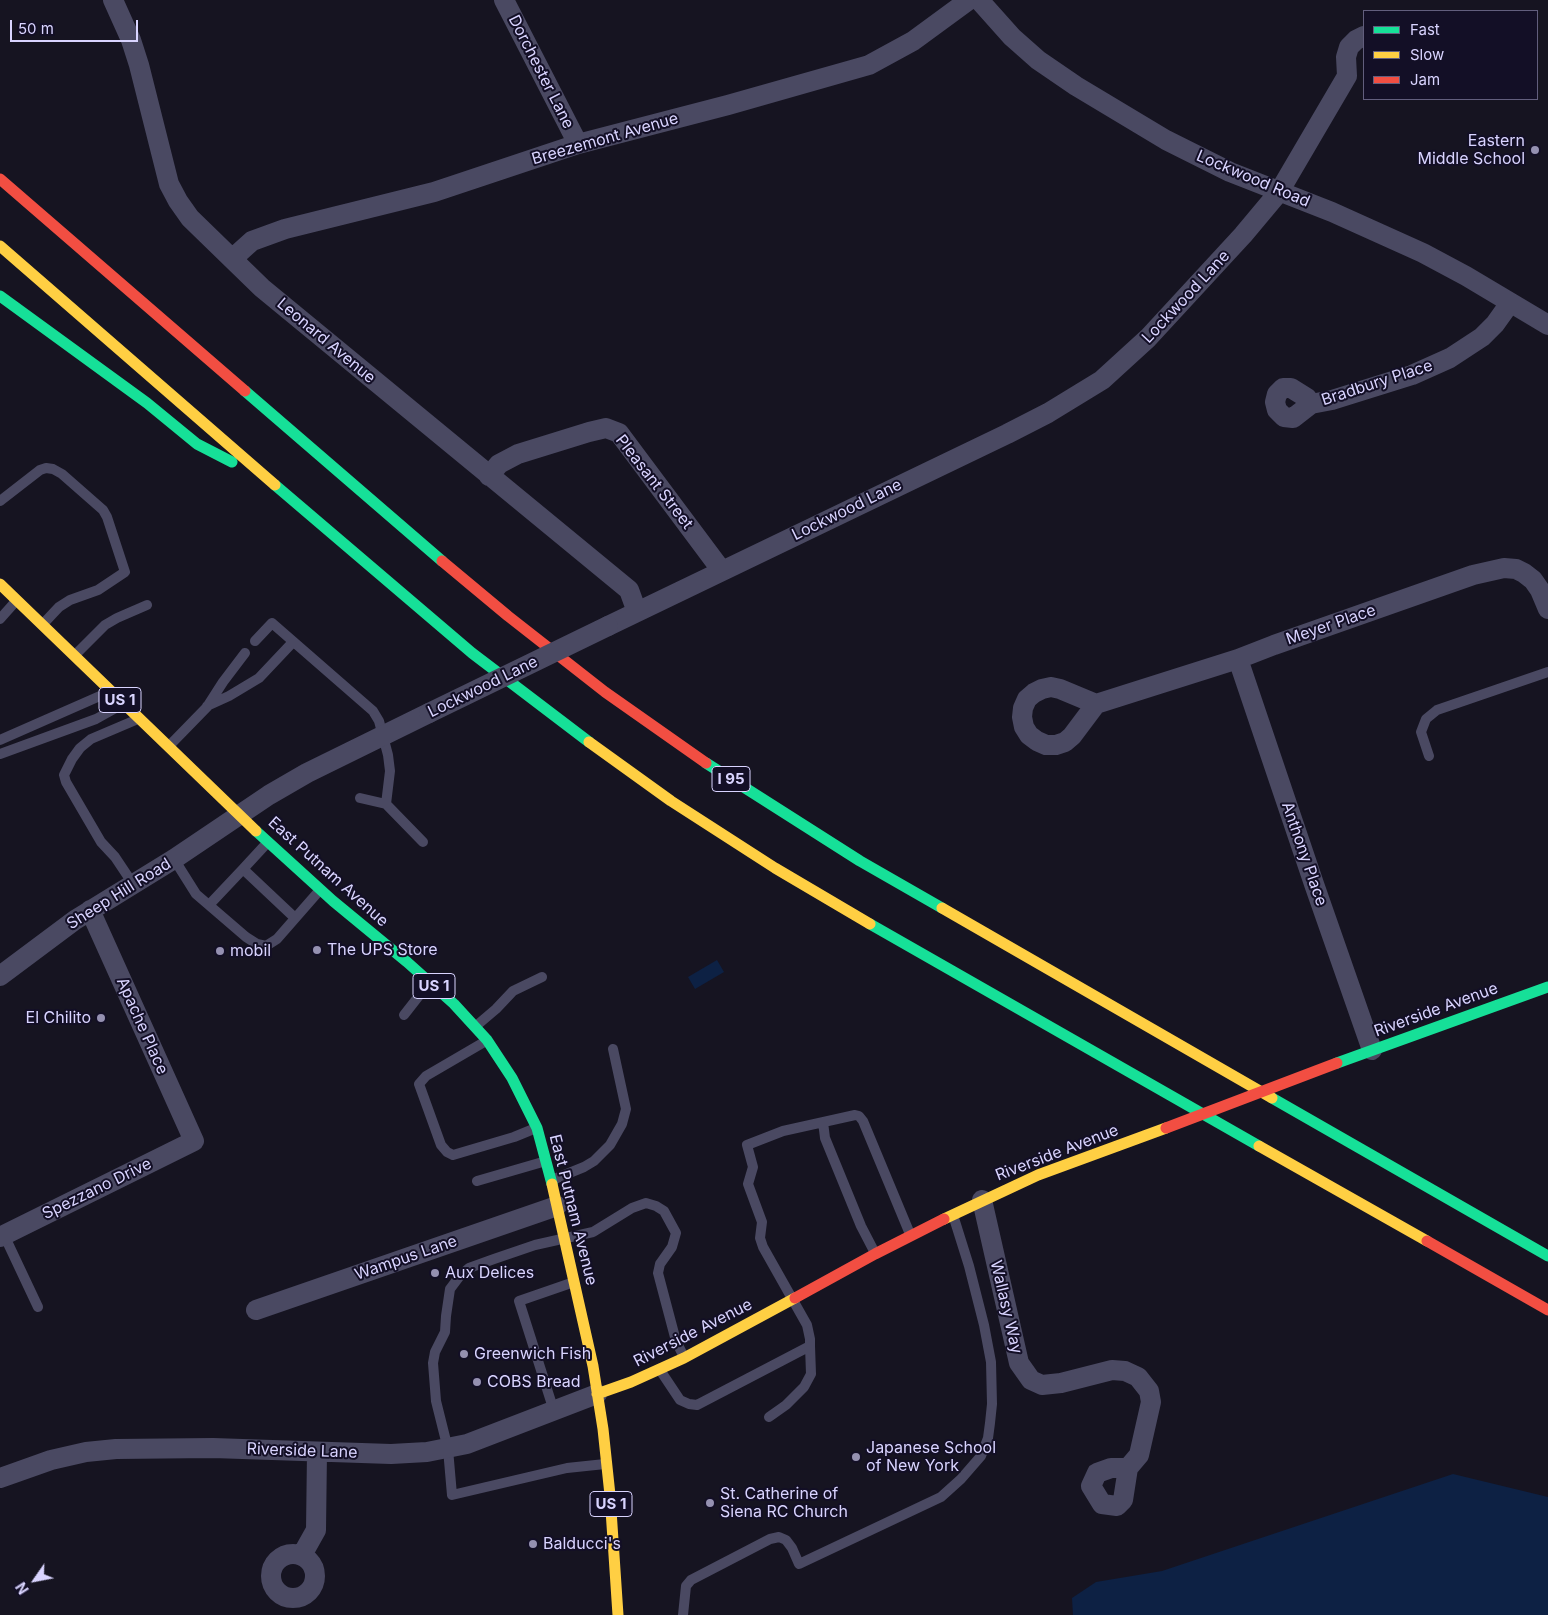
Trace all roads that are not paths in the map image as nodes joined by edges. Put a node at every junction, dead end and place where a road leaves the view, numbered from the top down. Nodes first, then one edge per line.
1 (113, 0) edge
2 (504, 0) edge
3 (969, 0) edge
4 (979, 0) edge
5 (1363, 36) edge
6 (1356, 78) edge
7 (578, 144) junction
8 (0, 179) edge
9 (1279, 192) junction
10 (0, 246) edge
11 (232, 259) junction
12 (0, 296) edge
13 (1510, 303) junction
14 (1548, 325) edge
15 (1311, 404) dead end
16 (489, 476) junction
17 (274, 484) junction
18 (0, 501) edge
19 (722, 571) junction
20 (0, 584) edge
21 (17, 601) junction
22 (147, 605) dead end
23 (1548, 609) edge
24 (637, 612) junction
25 (0, 619) edge
26 (42, 624) junction
27 (255, 641) dead end
28 (293, 642) junction
29 (245, 653) dead end
30 (74, 655) junction
31 (1238, 659) junction
32 (1548, 672) edge
33 (111, 691) junction
34 (124, 704) junction
35 (1096, 704) dead end
36 (207, 707) junction
37 (139, 718) junction
38 (383, 736) junction
39 (0, 740) edge
40 (169, 746) junction
41 (0, 754) edge
42 (1429, 756) dead end
43 (360, 798) dead end
44 (386, 804) junction
45 (240, 815) junction
46 (268, 842) junction
47 (423, 842) dead end
48 (174, 859) junction
49 (243, 869) junction
50 (133, 884) junction
51 (320, 890) junction
52 (209, 906) junction
53 (90, 910) junction
54 (295, 918) junction
55 (0, 976) edge
56 (542, 977) dead end
57 (430, 982) junction
58 (1548, 987) edge
59 (404, 1015) dead end
60 (475, 1027) junction
61 (487, 1040) junction
62 (613, 1049) dead end
63 (1372, 1050) junction
64 (823, 1122) junction
65 (537, 1128) junction
66 (194, 1141) joint
67 (546, 1160) junction
68 (551, 1180) junction
69 (477, 1181) dead end
70 (982, 1200) junction
71 (557, 1206) junction
72 (953, 1214) junction
73 (910, 1235) junction
74 (2, 1236) edge
75 (565, 1240) junction
76 (875, 1254) junction
77 (1548, 1256) edge
78 (574, 1281) junction
79 (792, 1299) junction
80 (38, 1307) dead end
81 (256, 1310) dead end
82 (1548, 1310) edge
83 (810, 1346) junction
84 (684, 1358) junction
85 (659, 1370) junction
86 (597, 1394) junction
87 (554, 1411) junction
88 (769, 1417) dead end
89 (448, 1449) junction
90 (317, 1452) junction
91 (606, 1464) junction
92 (1128, 1468) dead end
93 (0, 1478) edge
94 (302, 1555) dead end
95 (618, 1615) edge
96 (683, 1615) edge

1 - 11 street, Leonard Avenue
2 - 7 street, Dorchester Lane
3 - 7 street, Breezemont Avenue
4 - 9 street, Lockwood Road
5 - 6 street, Lockwood Lane
6 - 9 street, Lockwood Lane
7 - 11 street, Breezemont Avenue
8 - 77 main road, I 95
9 - 13 street, Lockwood Road
9 - 19 street, Lockwood Lane
10 - 17 main road
11 - 16 street, Leonard Avenue
12 - 17 main road
13 - 14 street, Lockwood Road
13 - 15 street, Bradbury Place
16 - 19 street, Pleasant Street
16 - 24 street, Leonard Avenue
17 - 82 main road
18 - 26 lane
19 - 24 street, Lockwood Lane
20 - 21 main road, East Putnam Avenue / US 1
21 - 25 lane
21 - 26 main road, East Putnam Avenue / US 1
22 - 30 lane
23 - 31 street, Meyer Place
24 - 38 street, Lockwood Lane, bridge
26 - 30 main road, East Putnam Avenue / US 1
27 - 28 lane
28 - 36 lane
28 - 38 lane
29 - 36 lane
30 - 33 main road, East Putnam Avenue / US 1
31 - 35 street, Meyer Place
31 - 63 street, Anthony Place
32 - 42 lane
33 - 34 main road, East Putnam Avenue / US 1
33 - 39 lane
34 - 37 main road, East Putnam Avenue / US 1
34 - 41 lane
36 - 40 lane
37 - 40 main road, East Putnam Avenue / US 1
37 - 50 lane
38 - 44 lane
38 - 45 street, Lockwood Lane
40 - 45 main road, East Putnam Avenue / US 1
43 - 44 lane
44 - 47 lane
45 - 46 main road, East Putnam Avenue / US 1
45 - 48 street, Sheep Hill Road
46 - 49 lane
46 - 51 main road, East Putnam Avenue / US 1
48 - 50 street, Sheep Hill Road
48 - 52 lane
49 - 52 lane
49 - 54 lane
50 - 53 street, Sheep Hill Road
51 - 54 lane
51 - 57 main road, East Putnam Avenue / US 1
52 - 54 lane
53 - 55 street, Sheep Hill Road
53 - 66 street, Apache Place
56 - 60 lane
57 - 59 lane
57 - 60 main road, East Putnam Avenue / US 1
58 - 63 main road, Riverside Avenue
60 - 61 main road, East Putnam Avenue / US 1
61 - 65 main road, East Putnam Avenue / US 1
61 - 65 lane
62 - 68 lane
63 - 70 main road, Riverside Avenue, bridge
64 - 73 lane
64 - 76 lane
64 - 79 lane
65 - 67 main road, East Putnam Avenue / US 1
66 - 74 street, Spezzano Drive
67 - 68 main road, East Putnam Avenue / US 1
67 - 69 lane
68 - 71 main road, East Putnam Avenue / US 1
70 - 72 main road, Riverside Avenue
70 - 92 street, Wallasy Way
71 - 75 main road, East Putnam Avenue / US 1
71 - 81 street, Wampus Lane
72 - 73 main road, Riverside Avenue
72 - 96 lane
73 - 76 main road, Riverside Avenue
74 - 80 lane
75 - 78 main road, East Putnam Avenue / US 1
75 - 84 lane
75 - 89 lane
76 - 79 main road, Riverside Avenue
78 - 86 main road, East Putnam Avenue / US 1
78 - 87 lane
79 - 83 lane
79 - 84 main road, Riverside Avenue
83 - 85 lane
83 - 88 lane
84 - 85 main road, Riverside Avenue
85 - 86 main road, Riverside Avenue
86 - 87 street, Riverside Lane
86 - 91 main road, East Putnam Avenue / US 1
87 - 89 street, Riverside Lane
89 - 90 street, Riverside Lane
89 - 91 lane
90 - 93 street, Riverside Lane
90 - 94 street
91 - 95 main road, East Putnam Avenue / US 1

